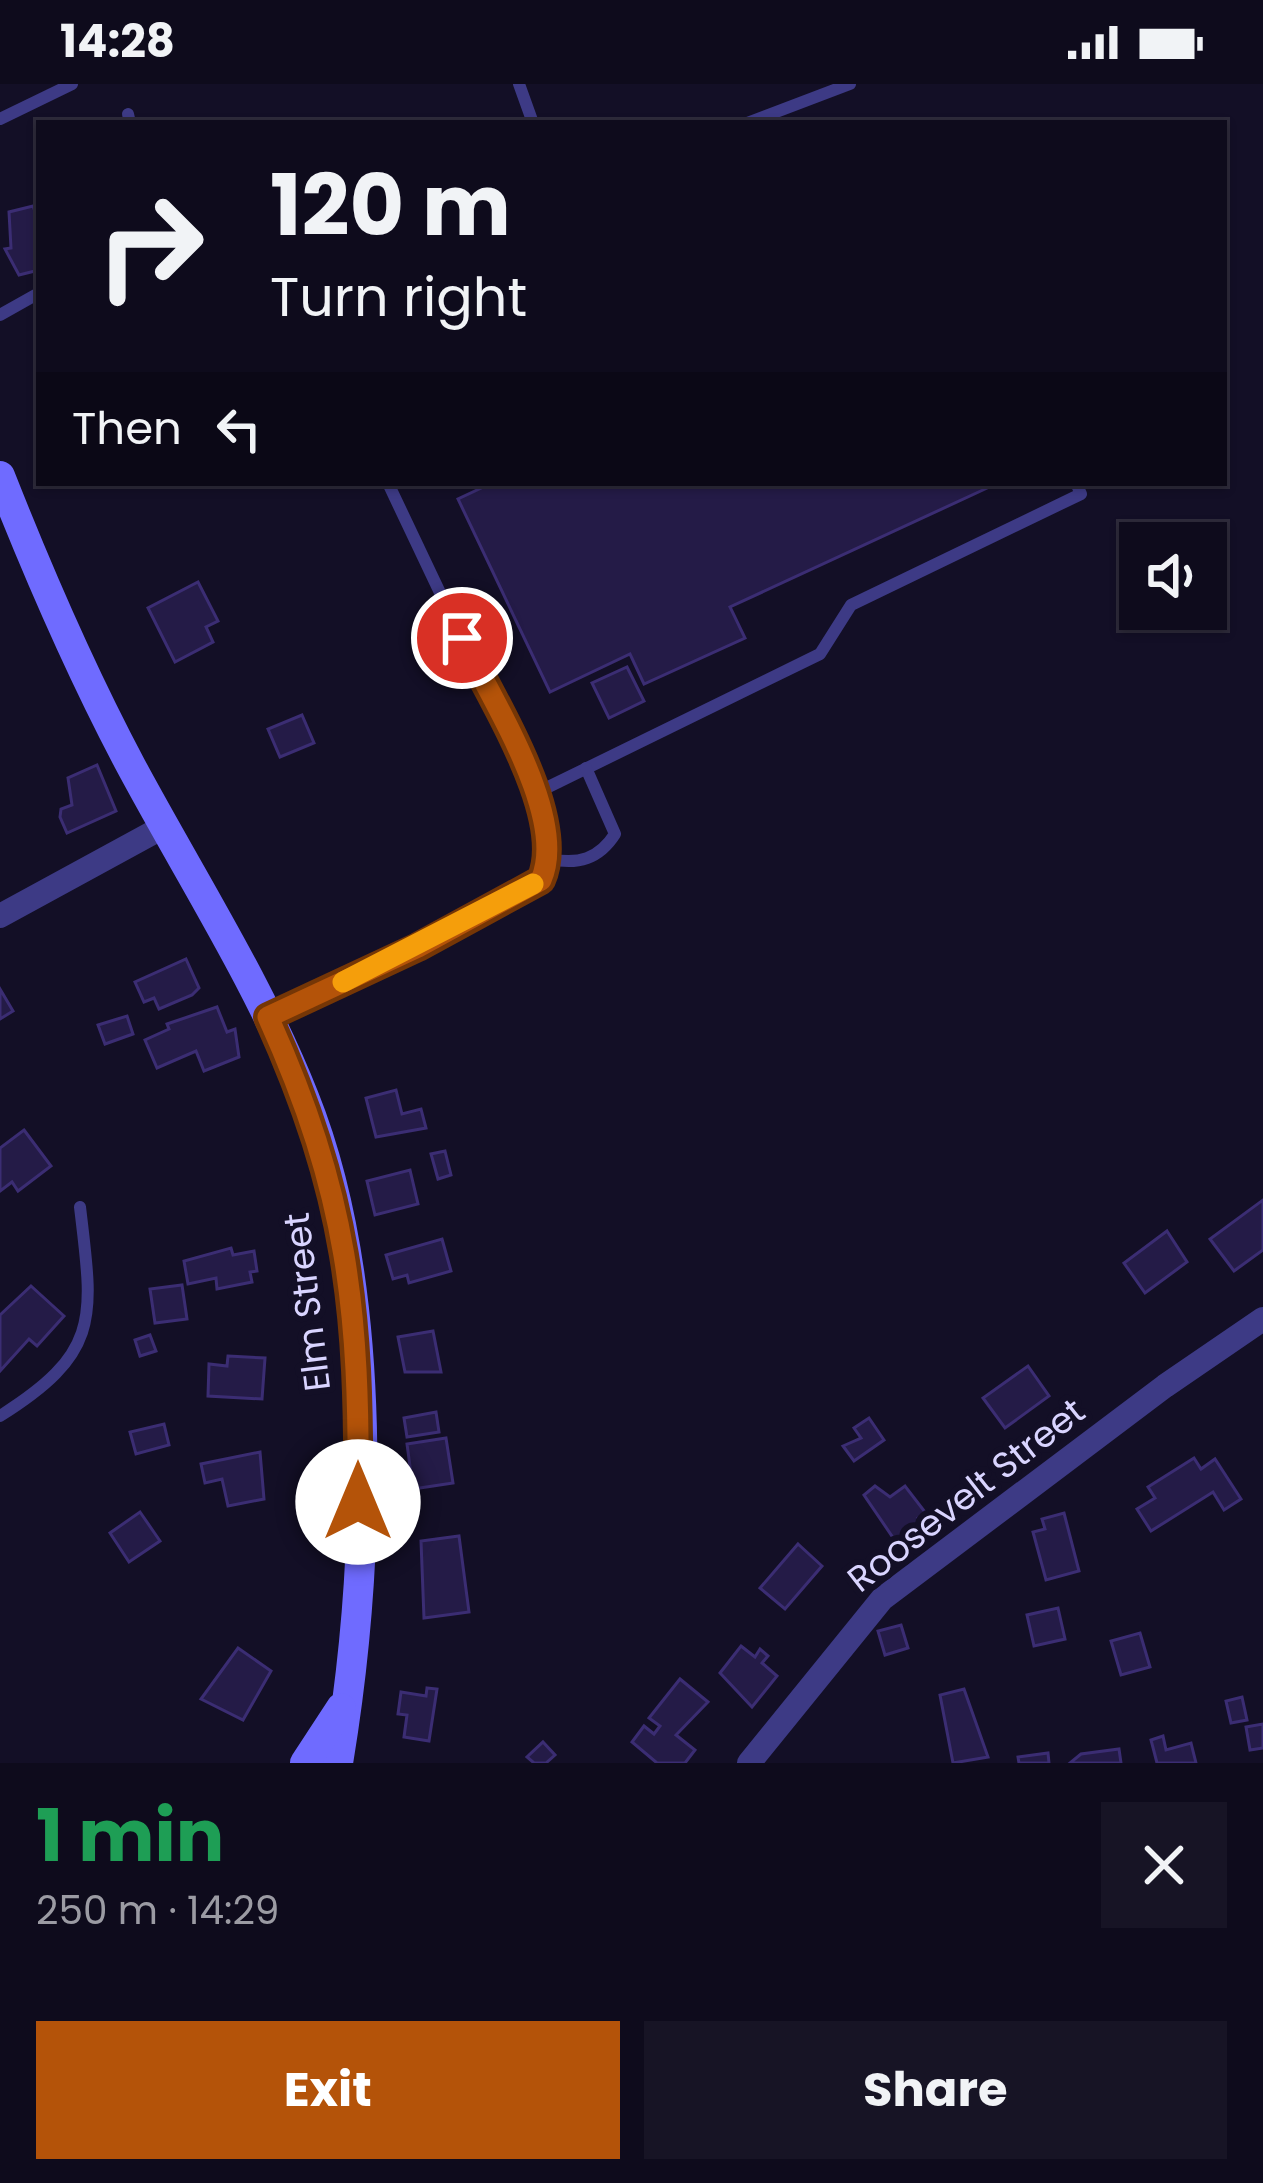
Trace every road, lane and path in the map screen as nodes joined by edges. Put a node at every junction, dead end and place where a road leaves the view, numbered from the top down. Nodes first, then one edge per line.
1 (72, 84) edge
2 (519, 84) edge
3 (850, 84) edge
4 (0, 119) edge
5 (532, 120) edge
6 (755, 120) edge
7 (36, 295) edge
8 (0, 315) edge
9 (0, 476) edge
10 (389, 486) edge
11 (1077, 486) edge
12 (586, 769) junction
13 (536, 793) junction
14 (165, 826) junction
15 (550, 859) junction
16 (0, 916) edge
17 (268, 1017) junction
18 (80, 1207) dead end
19 (1263, 1319) edge
20 (0, 1416) edge
21 (345, 1702) junction
22 (305, 1763) edge
23 (338, 1763) edge
24 (748, 1763) edge

1 - 4 lane
2 - 5 lane
3 - 6 lane
7 - 8 lane
9 - 14 street, Elm Street
10 - 13 lane
11 - 12 lane
12 - 13 lane
12 - 15 lane
13 - 15 lane
14 - 16 street
14 - 17 street, Elm Street
15 - 17 lane
17 - 21 street, Elm Street
18 - 20 lane
19 - 24 street, Roosevelt Street
21 - 22 street
21 - 23 street, Elm Street

